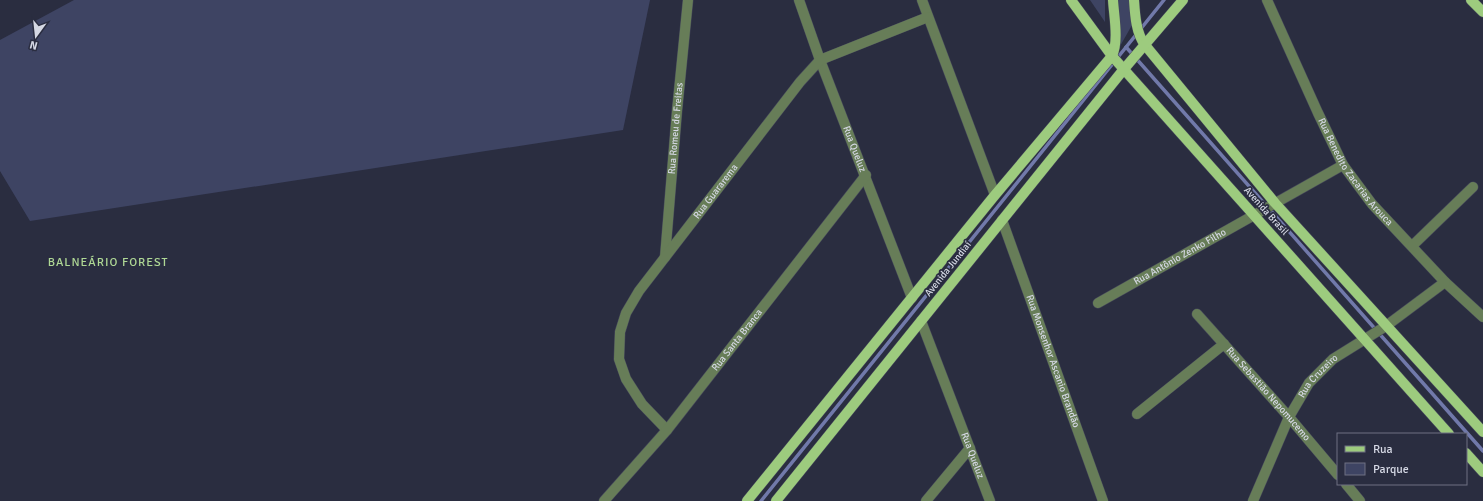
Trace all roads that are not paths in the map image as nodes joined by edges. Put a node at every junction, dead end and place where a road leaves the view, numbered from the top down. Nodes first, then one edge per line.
1 (688, 0) edge
2 (799, 0) edge
3 (922, 0) edge
4 (1071, 0) edge
5 (1113, 0) edge
6 (1134, 0) edge
7 (1183, 0) edge
8 (1267, 0) edge
9 (1471, 0) edge
10 (1483, 12) edge
11 (928, 17) junction
12 (1142, 49) junction
13 (820, 60) junction
14 (1120, 63) junction
15 (1343, 165) junction
16 (866, 175) junction
17 (1473, 187) dead end
18 (995, 195) junction
19 (1265, 209) junction
20 (1002, 220) junction
21 (1412, 246) junction
22 (665, 257) junction
23 (1445, 282) junction
24 (912, 298) junction
25 (1098, 302) dead end
26 (1197, 314) dead end
27 (1483, 317) edge
28 (921, 321) junction
29 (1380, 329) junction
30 (1364, 339) junction
31 (1224, 344) junction
32 (1138, 414) dead end
33 (1289, 417) junction
34 (667, 430) junction
35 (1483, 432) edge
36 (1448, 433) edge
37 (970, 448) junction
38 (1467, 454) edge
39 (1483, 472) edge
40 (1337, 474) edge
41 (1347, 485) edge
42 (604, 501) edge
43 (747, 501) edge
44 (776, 501) edge
45 (926, 501) edge
46 (990, 501) edge
47 (1103, 501) edge
48 (1253, 501) edge
49 (1360, 501) edge

1 - 22 street, Rua Romeu de Freitas
2 - 13 street, Rua Queluz
3 - 11 street
4 - 14 main road, Avenida Brasil
5 - 14 main road
6 - 12 main road, Avenida Brasil
7 - 12 main road, Avenida Jundiaí
8 - 15 street, Rua Benedito Zacarias Arouca
9 - 10 main road
11 - 13 street, Rua Guararema
11 - 18 street
12 - 14 main road, Avenida Jundiaí
12 - 19 main road, Avenida Brasil
13 - 16 street, Rua Queluz
13 - 22 street, Rua Guararema
14 - 18 main road, Avenida Jundiaí
14 - 19 main road, Avenida Brasil
14 - 20 main road, Avenida Jundiaí
15 - 19 street, Rua Antônio Zenko Filho
15 - 21 street, Rua Benedito Zacarias Arouca
16 - 24 street, Rua Queluz
16 - 34 street, Rua Santa Branca
17 - 21 street
18 - 24 main road, Avenida Jundiaí
19 - 25 street, Rua Antônio Zenko Filho
19 - 29 main road, Avenida Brasil
19 - 30 main road, Avenida Brasil
20 - 28 main road, Avenida Jundiaí
20 - 47 street, Rua Monsenhor Ascanio Brandão
21 - 23 street, Rua Benedito Zacarias Arouca
22 - 34 street, Rua Guararema
23 - 27 street, Rua Benedito Zacarias Arouca
23 - 29 street, Rua Cruzeiro
24 - 43 main road, Avenida Jundiaí
26 - 31 street, Rua Sebastião Nepomucemo
28 - 37 street, Rua Queluz
28 - 44 main road, Avenida Jundiaí
29 - 30 street, Rua Cruzeiro
29 - 35 main road, Avenida Brasil
30 - 33 street, Rua Cruzeiro
30 - 36 main road, Avenida Brasil
31 - 32 street
31 - 33 street, Rua Sebastião Nepomucemo
33 - 40 street, Rua Sebastião Nepomucemo
33 - 48 street, Rua Cruzeiro
34 - 42 street, Rua Santa Branca
37 - 45 street
37 - 46 street, Rua Queluz
38 - 39 main road
41 - 49 street

